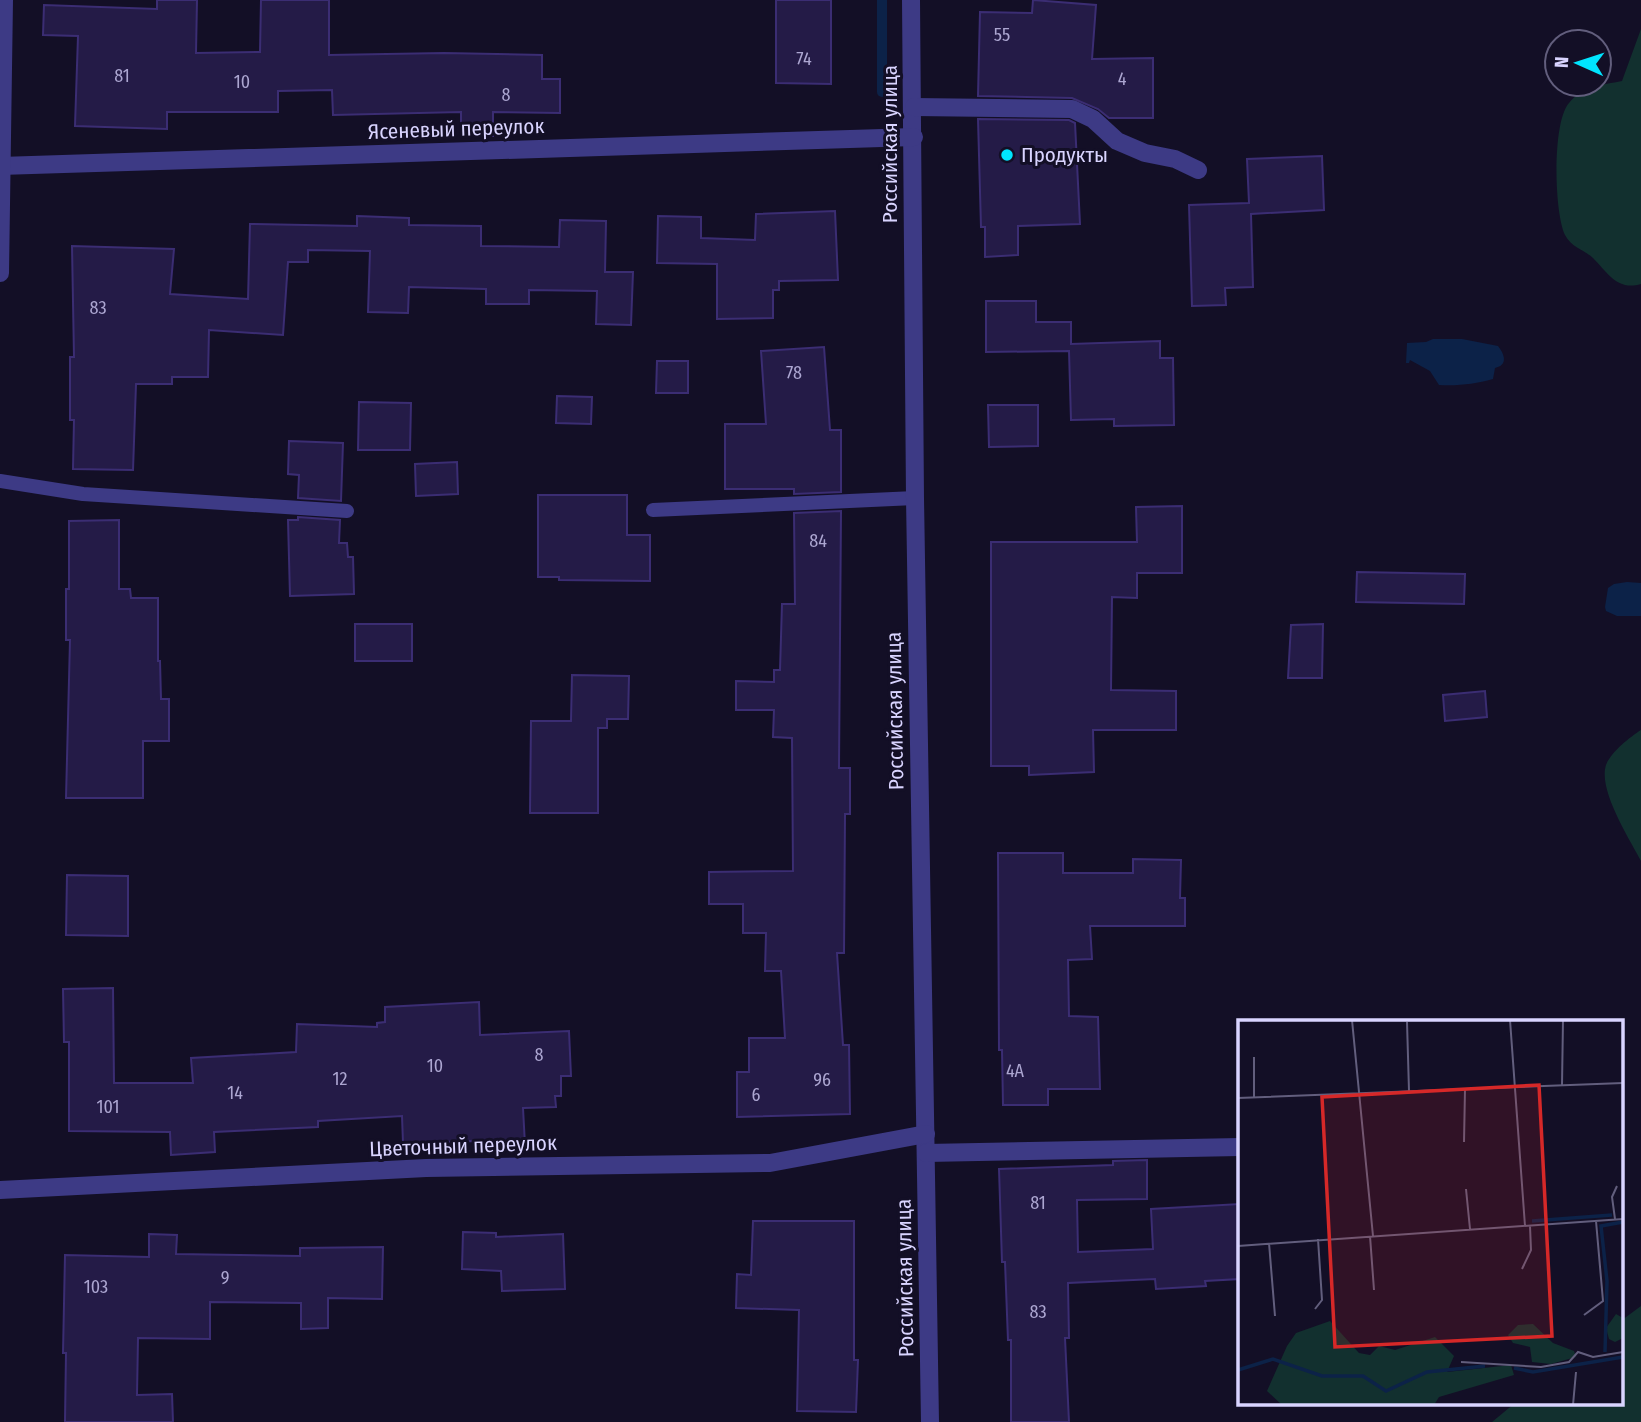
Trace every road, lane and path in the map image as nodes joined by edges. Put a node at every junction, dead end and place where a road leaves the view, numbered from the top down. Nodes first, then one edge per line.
1 (4, 0) edge
2 (911, 0) edge
3 (914, 107) junction
4 (914, 137) junction
5 (1, 166) edge
6 (1198, 170) dead end
7 (0, 273) edge
8 (0, 481) edge
9 (915, 498) junction
10 (653, 510) dead end
11 (347, 511) dead end
12 (926, 1134) junction
13 (1238, 1147) edge
14 (926, 1153) junction
15 (0, 1189) edge
16 (930, 1422) edge

1 - 5 street
2 - 3 street, Российская улица
3 - 4 street, Российская улица
3 - 6 street
4 - 5 street, Ясеневый переулок
4 - 9 street, Российская улица
5 - 7 street
8 - 11 lane
9 - 10 lane
9 - 12 street, Российская улица
12 - 14 street, Российская улица
12 - 15 street, Цветочный переулок
13 - 14 street
14 - 16 street, Российская улица

